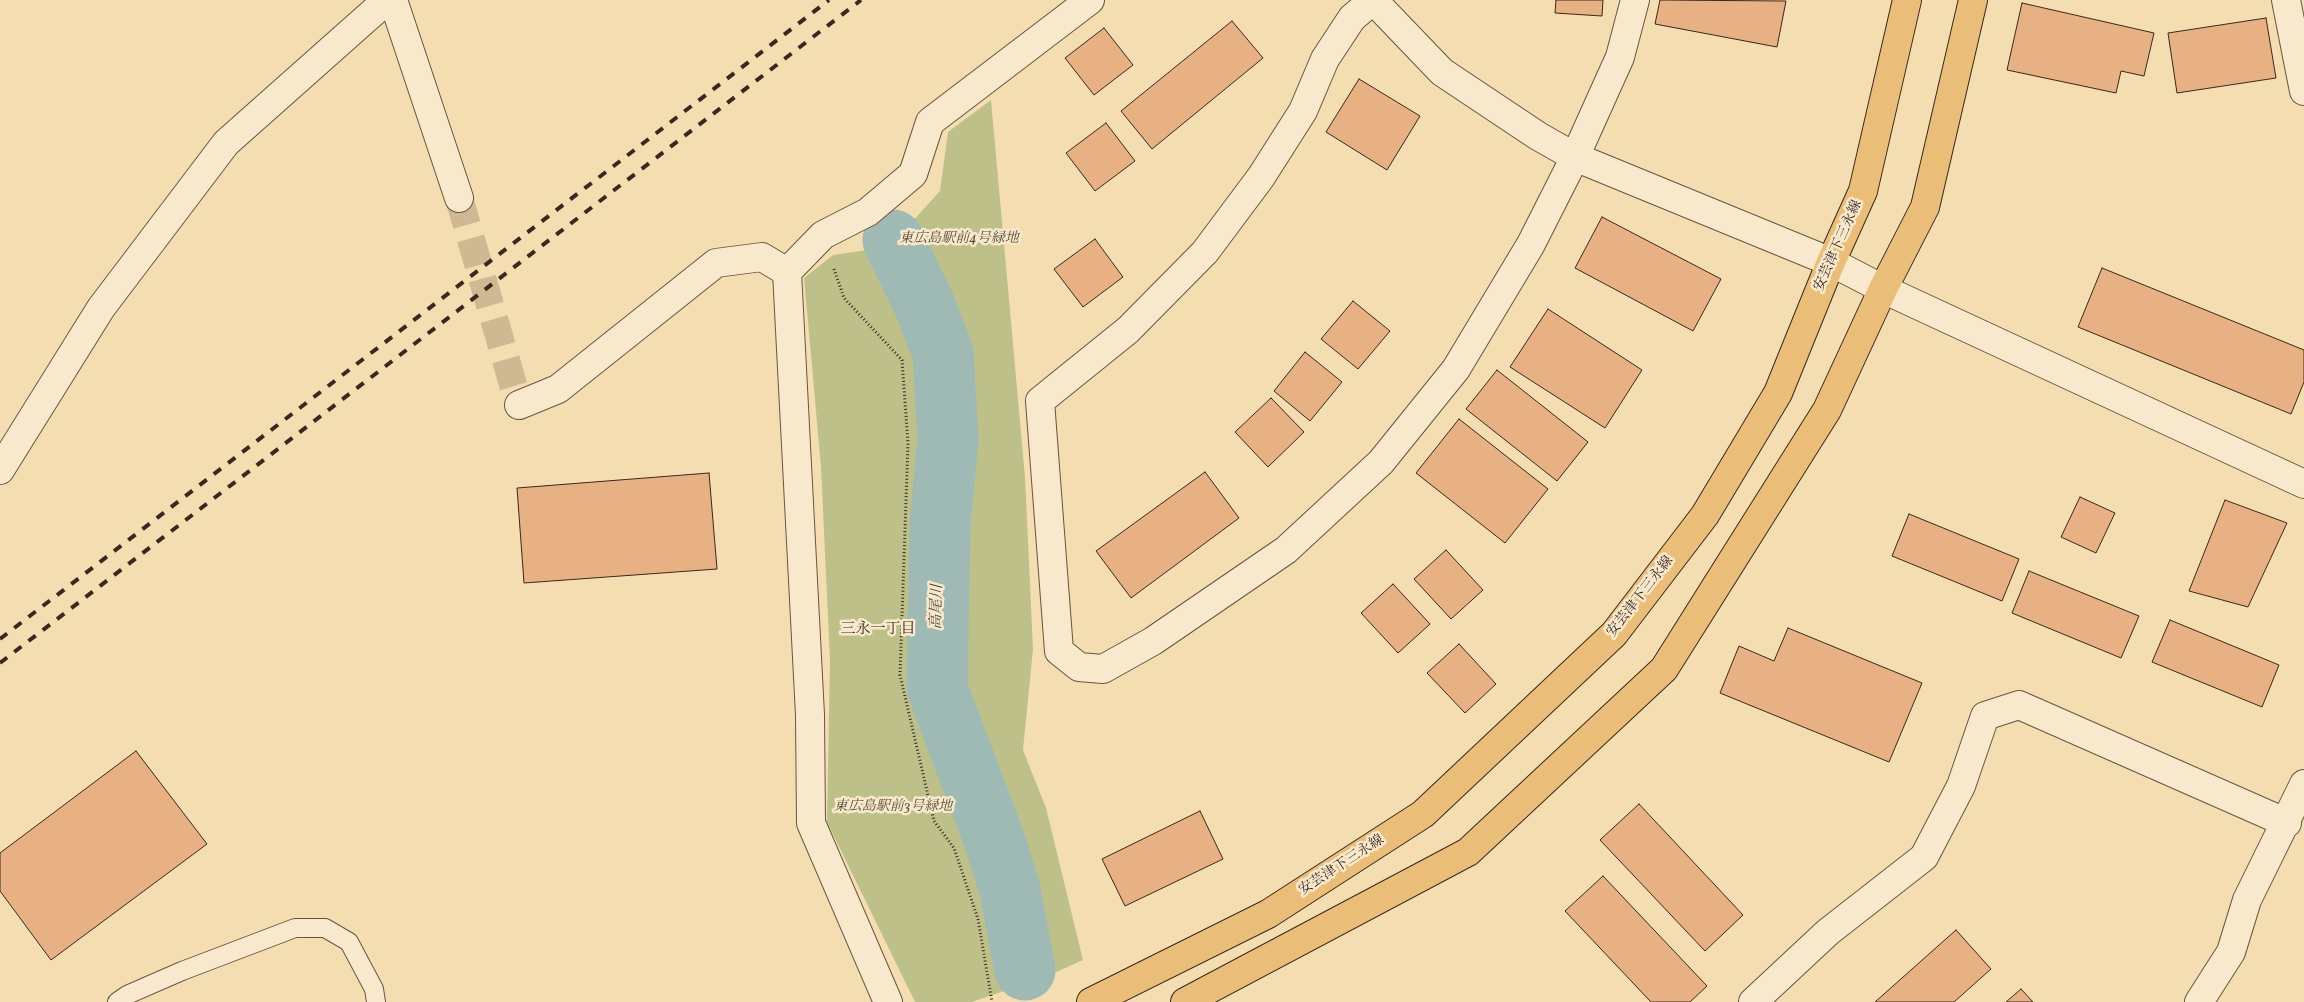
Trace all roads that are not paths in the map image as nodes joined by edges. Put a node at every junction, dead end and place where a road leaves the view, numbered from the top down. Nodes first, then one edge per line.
1 (387, 0) edge
2 (393, 0) edge
3 (1090, 0) edge
4 (1373, 0) edge
5 (1635, 0) edge
6 (1907, 0) edge
7 (1973, 0) edge
8 (2286, 0) edge
9 (2304, 91) edge
10 (1575, 157) junction
11 (459, 198) tunnel mouth
12 (1830, 262) junction
13 (787, 272) junction
14 (1883, 289) junction
15 (519, 405) dead end
16 (0, 470) edge
17 (2304, 484) edge
18 (2304, 784) edge
19 (2286, 823) junction
20 (117, 1002) edge
21 (376, 1002) edge
22 (888, 1002) edge
23 (1091, 1002) edge
24 (1186, 1002) edge
25 (1753, 1002) edge
26 (2198, 1002) edge

1 - 16 street
2 - 11 street
3 - 13 street
4 - 10 street
4 - 10 street
5 - 10 street
6 - 12 main road, 安芸津下三永線
7 - 14 main road
8 - 9 street
10 - 12 street
12 - 14 street
12 - 23 main road, 安芸津下三永線
13 - 15 street
13 - 22 street
14 - 17 street
14 - 24 main road
18 - 19 street
19 - 25 street
19 - 26 street
20 - 21 lane

